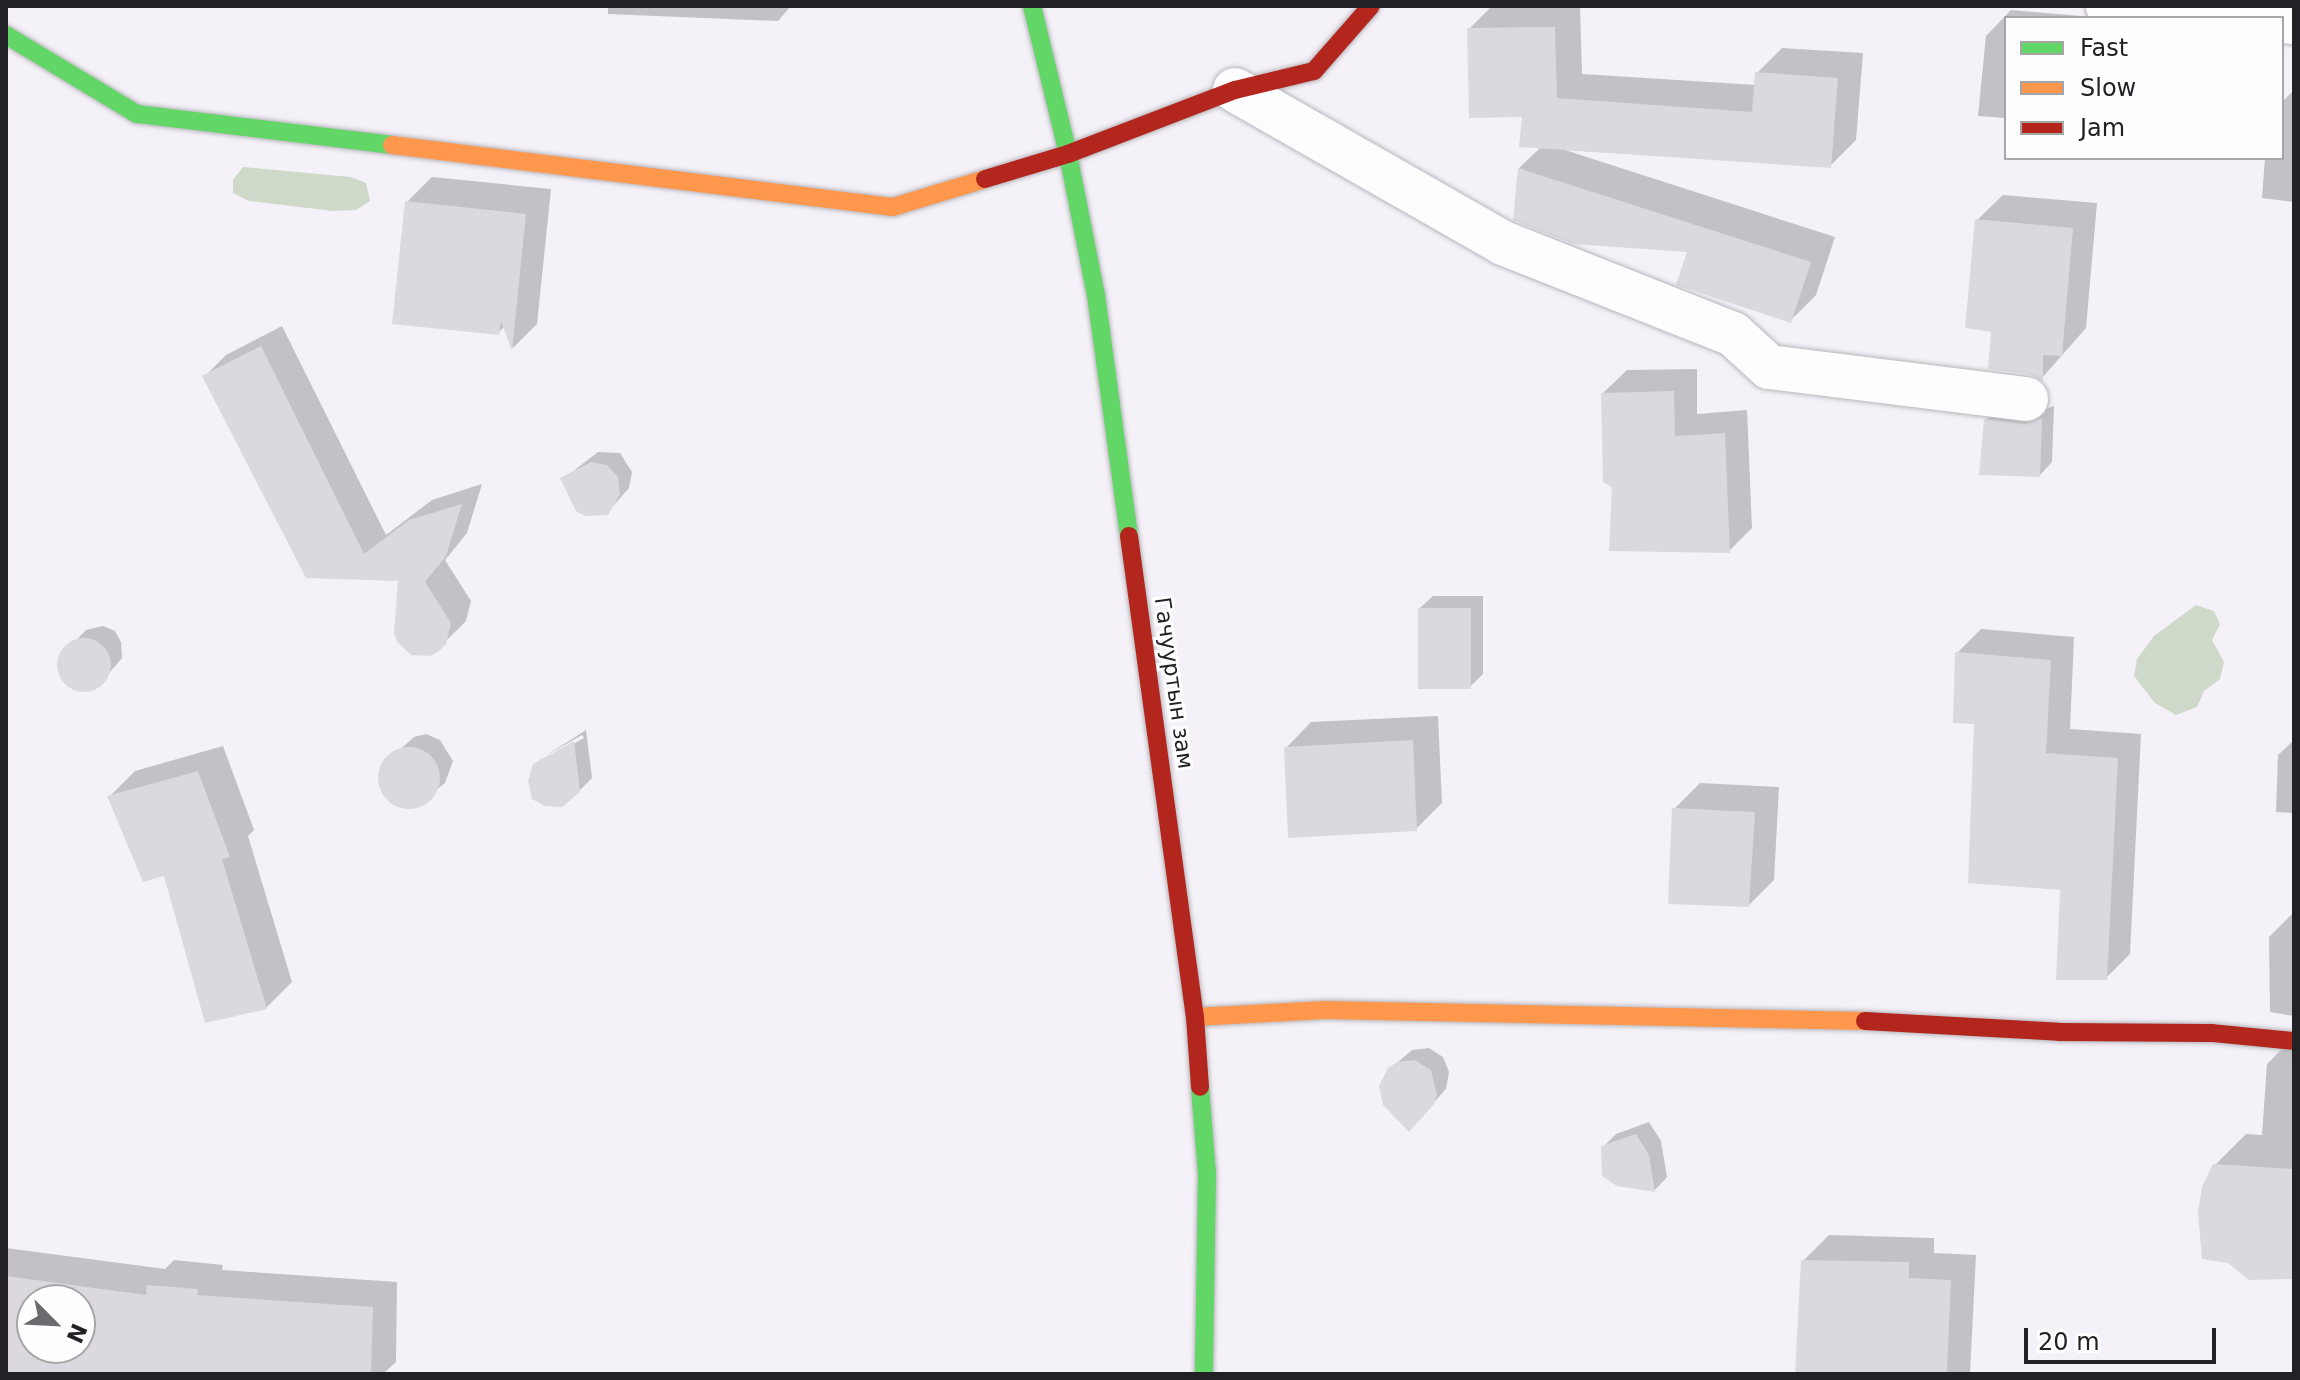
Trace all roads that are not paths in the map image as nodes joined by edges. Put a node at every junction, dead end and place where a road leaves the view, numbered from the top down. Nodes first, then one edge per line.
1 (1032, 6) edge
2 (1371, 6) edge
3 (2108, 6) edge
4 (2223, 16) edge
5 (6, 35) edge
6 (1235, 90) junction
7 (1068, 154) junction
8 (2026, 399) dead end
9 (1195, 1017) junction
10 (2294, 1041) edge
11 (1204, 1374) edge

1 - 7 street, Гачууртын зам
2 - 6 street
3 - 4 street
5 - 7 street
6 - 7 street
6 - 8 street
7 - 9 street, Гачууртын зам
9 - 10 street
9 - 11 street, Гачууртын зам

